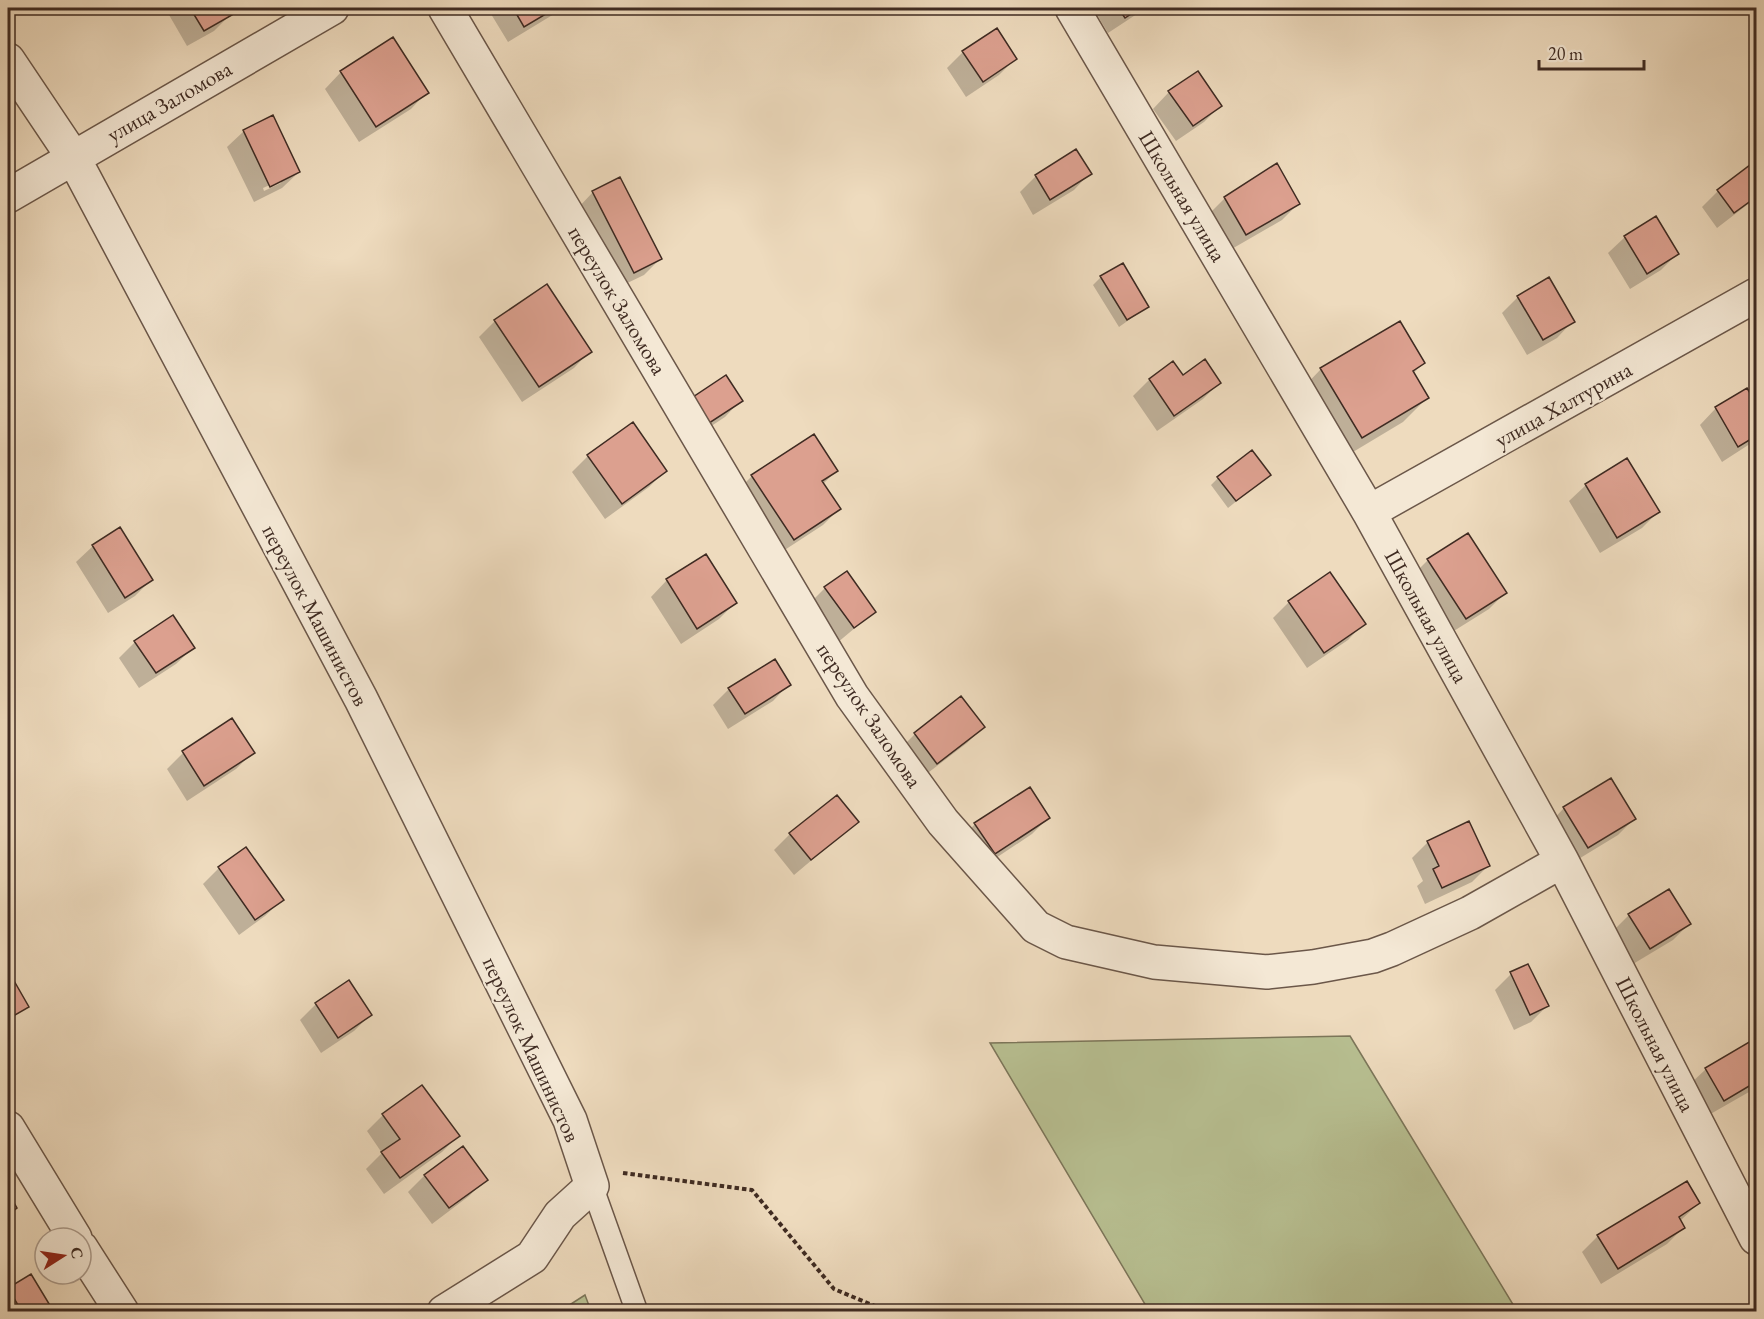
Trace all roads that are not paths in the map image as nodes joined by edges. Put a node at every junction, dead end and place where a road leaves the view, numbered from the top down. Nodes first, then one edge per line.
1 (332, 8) edge
2 (445, 8) edge
3 (1072, 8) edge
4 (8, 60) edge
5 (73, 157) junction
6 (8, 196) edge
7 (1756, 295) edge
8 (1370, 512) junction
9 (1562, 861) junction
10 (8, 1128) edge
11 (589, 1177) junction
12 (68, 1226) edge
13 (1756, 1238) edge
14 (93, 1266) edge
15 (122, 1311) edge
16 (444, 1311) edge
17 (637, 1311) edge

1 - 5 street, улица Заломова
2 - 9 street, переулок Заломова
3 - 8 street, Школьная улица
4 - 5 street, переулок Машинистов
5 - 6 street, улица Заломова
5 - 11 street, переулок Машинистов
7 - 8 street, улица Халтурина
8 - 9 street, Школьная улица
9 - 13 street, Школьная улица
10 - 12 street
11 - 16 street
11 - 17 lane
14 - 15 street

